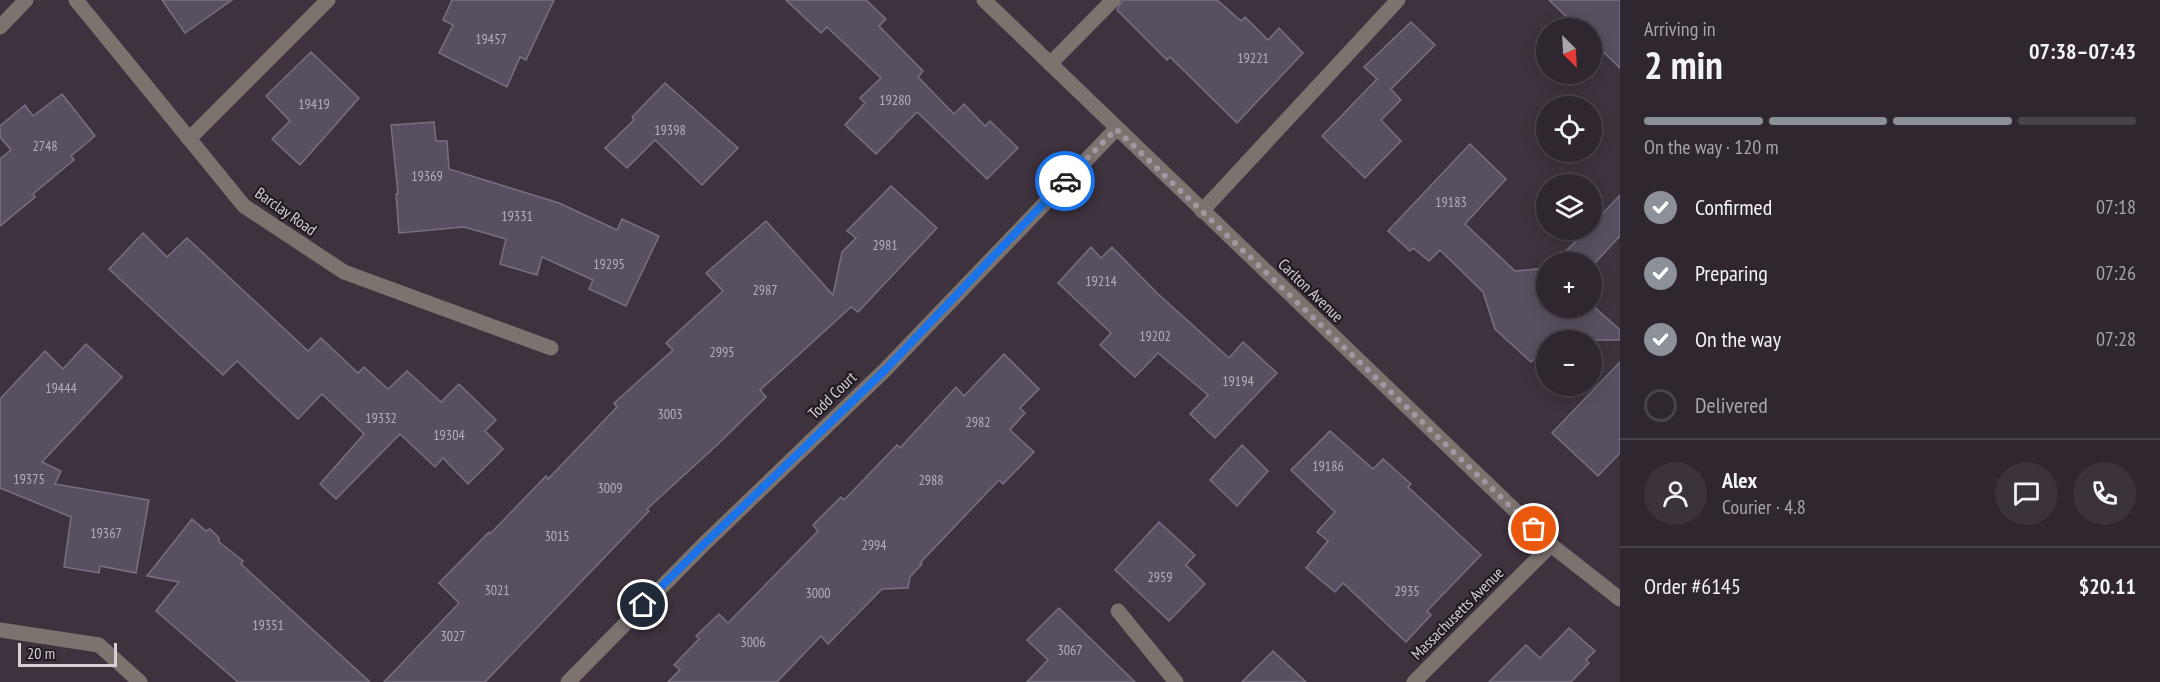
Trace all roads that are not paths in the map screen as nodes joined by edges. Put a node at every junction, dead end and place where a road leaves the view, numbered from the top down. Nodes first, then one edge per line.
1 (26, 0) edge
2 (76, 0) edge
3 (328, 0) edge
4 (984, 0) edge
5 (1113, 0) edge
6 (1398, 0) edge
7 (0, 27) edge
8 (1050, 64) junction
9 (1116, 129) junction
10 (189, 139) junction
11 (1202, 211) junction
12 (551, 348) dead end
13 (1551, 545) junction
14 (1620, 599) edge
15 (1118, 611) dead end
16 (0, 630) edge
17 (140, 682) edge
18 (568, 682) edge
19 (1176, 682) edge
20 (1414, 682) edge

1 - 7 street
2 - 10 street, Barclay Road
3 - 10 street
4 - 8 street, Carlton Avenue
5 - 8 street
6 - 11 street
8 - 9 street, Carlton Avenue
9 - 11 street, Carlton Avenue
9 - 18 street, Todd Court
10 - 12 street, Barclay Road
11 - 13 street, Carlton Avenue
13 - 14 street, Carlton Avenue
13 - 20 street, Massachusetts Avenue
15 - 19 street
16 - 17 street

